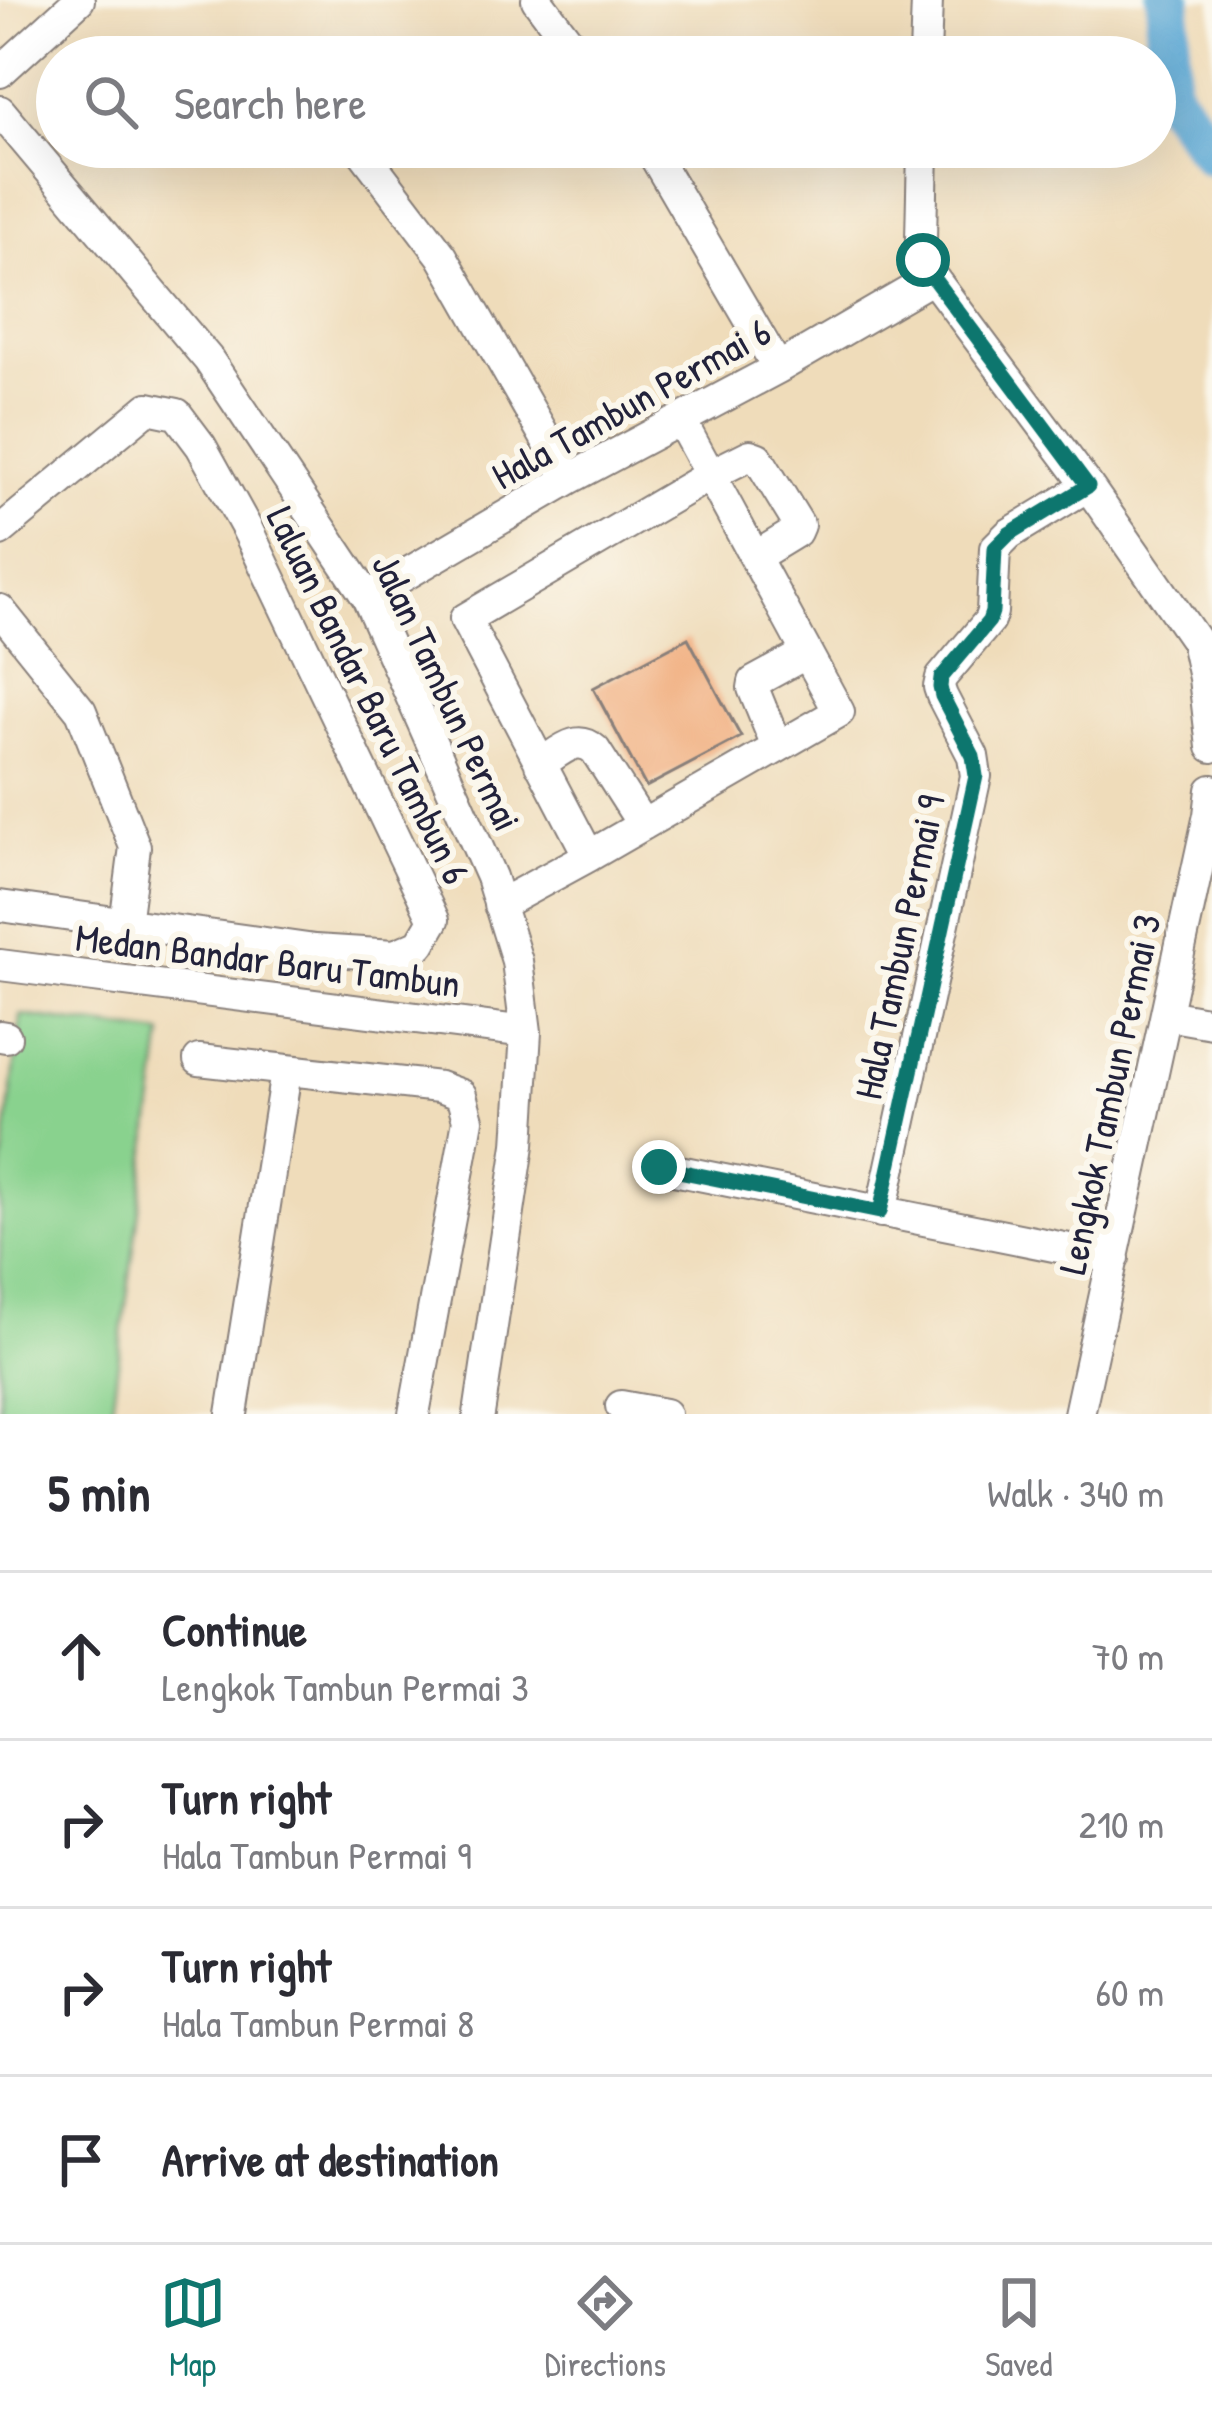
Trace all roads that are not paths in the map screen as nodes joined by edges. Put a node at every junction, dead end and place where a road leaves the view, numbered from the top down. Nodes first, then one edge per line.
1 (79, 0) edge
2 (537, 0) edge
3 (927, 0) edge
4 (40, 36) edge
5 (564, 36) edge
6 (926, 36) edge
7 (36, 39) edge
8 (0, 72) edge
9 (0, 110) edge
10 (36, 153) edge
11 (48, 168) edge
12 (375, 168) edge
13 (669, 168) edge
14 (923, 168) edge
15 (933, 278) junction
16 (778, 368) junction
17 (681, 422) junction
18 (710, 475) junction
19 (569, 479) junction
20 (1088, 486) junction
21 (0, 531) edge
22 (755, 557) junction
23 (367, 597) junction
24 (0, 610) edge
25 (807, 652) junction
26 (777, 747) junction
27 (1212, 747) edge
28 (540, 764) junction
29 (1212, 790) edge
30 (644, 824) junction
31 (589, 856) junction
32 (499, 905) junction
33 (0, 906) edge
34 (125, 924) junction
35 (0, 965) edge
36 (1166, 1016) junction
37 (1212, 1023) edge
38 (526, 1032) junction
39 (199, 1060) dead end
40 (286, 1072) junction
41 (659, 1167) dead end
42 (880, 1212) junction
43 (1114, 1258) junction
44 (621, 1406) dead end
45 (232, 1414) edge
46 (414, 1414) edge
47 (479, 1414) edge
48 (665, 1414) edge
49 (1079, 1414) edge

1 - 4 street
2 - 5 street
3 - 6 street
7 - 8 street
9 - 10 street, Jalan Tambun Permai
11 - 23 street, Jalan Tambun Permai
12 - 19 street
13 - 16 street
14 - 15 street
15 - 16 street, Hala Tambun Permai 6
15 - 20 street
16 - 17 street, Hala Tambun Permai 6
17 - 18 street
17 - 19 street, Hala Tambun Permai 6
18 - 22 street
18 - 22 street
18 - 28 street
19 - 23 street, Hala Tambun Permai 6
20 - 27 street
20 - 42 street, Hala Tambun Permai 9
21 - 34 street, Laluan Bandar Baru Tambun 6
22 - 25 street
23 - 32 street, Jalan Tambun Permai
24 - 34 street
25 - 26 street
25 - 26 street
26 - 30 street
28 - 30 street
28 - 31 street
29 - 36 street, Lengkok Tambun Permai 3
30 - 31 street
31 - 32 street
32 - 38 street, Jalan Tambun Permai
33 - 34 street
35 - 38 street, Medan Bandar Baru Tambun
36 - 37 street
36 - 43 street, Lengkok Tambun Permai 3
38 - 47 street, Jalan Tambun Permai
39 - 40 street
40 - 45 street
40 - 46 street
41 - 42 street
42 - 43 street
43 - 49 street, Lengkok Tambun Permai 3
44 - 48 street

